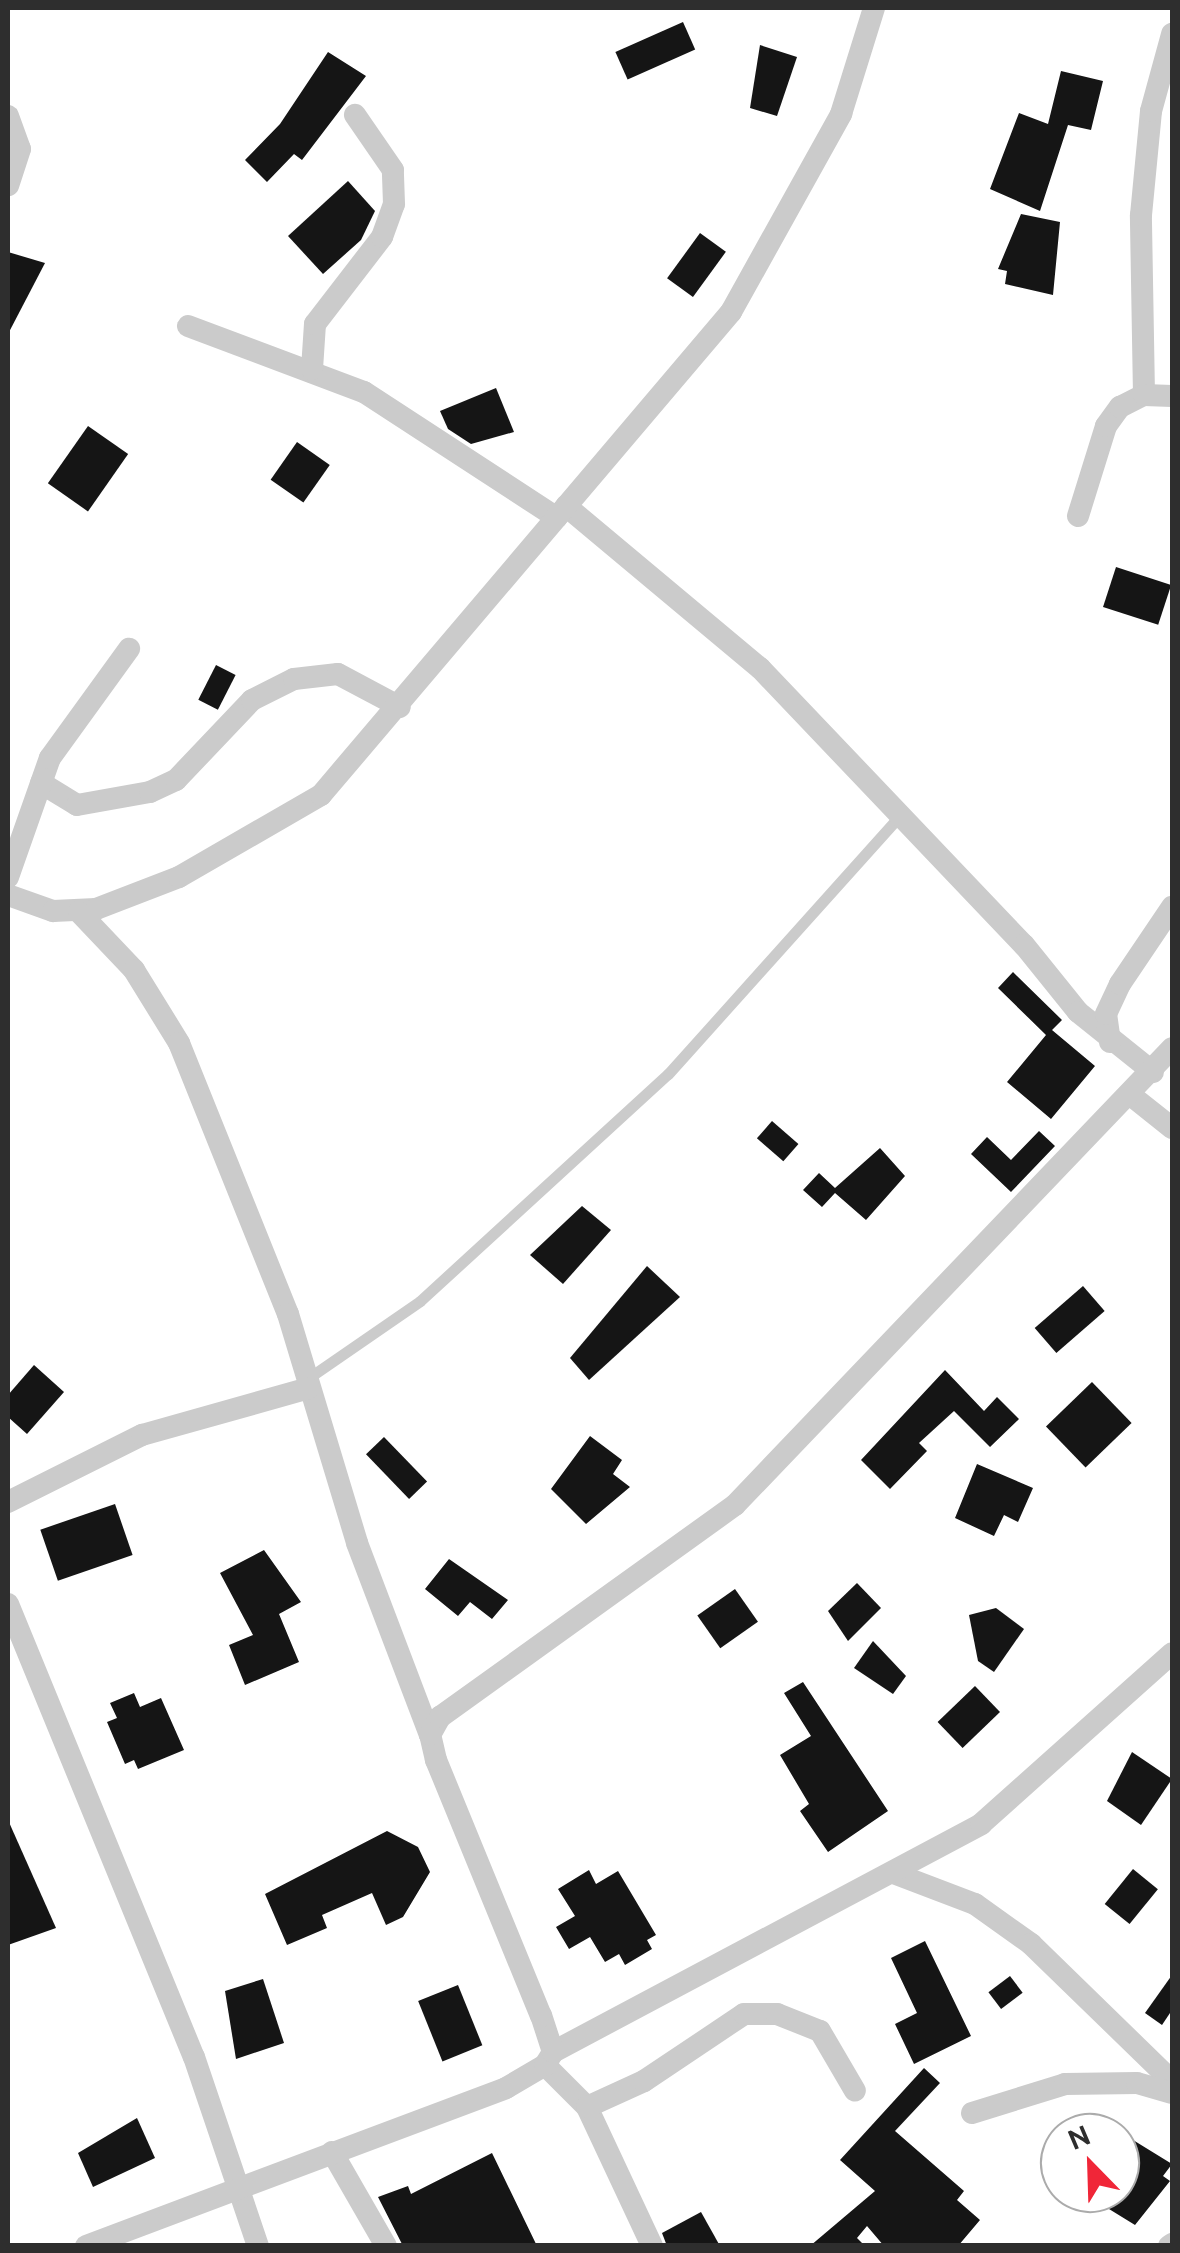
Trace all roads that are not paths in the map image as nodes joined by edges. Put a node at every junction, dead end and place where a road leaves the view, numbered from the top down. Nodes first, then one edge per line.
1 (874, 8) edge
2 (1172, 34) edge
3 (8, 116) edge
4 (356, 116) dead end
5 (8, 185) edge
6 (188, 326) dead end
7 (312, 369) junction
8 (1144, 395) junction
9 (1172, 396) edge
10 (562, 512) junction
11 (1078, 516) dead end
12 (129, 649) dead end
13 (400, 707) junction
14 (40, 783) junction
15 (898, 818) junction
16 (8, 877) edge
17 (8, 896) edge
18 (1172, 907) edge
19 (78, 912) junction
20 (1110, 1042) junction
21 (1172, 1048) edge
22 (1153, 1072) junction
23 (1133, 1097) junction
24 (1172, 1128) edge
25 (308, 1384) junction
26 (8, 1502) edge
27 (8, 1604) edge
28 (1171, 1657) edge
29 (430, 1735) junction
30 (896, 1874) junction
31 (549, 2058) junction
32 (1172, 2081) edge
33 (855, 2091) dead end
34 (1172, 2093) edge
35 (587, 2107) junction
36 (972, 2113) dead end
37 (332, 2152) junction
38 (236, 2190) junction
39 (86, 2246) edge
40 (258, 2246) edge
41 (386, 2246) edge
42 (652, 2246) edge

1 - 10 street
2 - 8 street
3 - 5 street
4 - 7 street
6 - 7 street
7 - 10 street
8 - 9 street
8 - 11 street
10 - 13 street
10 - 15 street
12 - 14 street
13 - 14 street
13 - 19 street
14 - 16 street
15 - 20 street
15 - 25 lane
17 - 19 street
18 - 20 street
19 - 25 street
20 - 22 street
21 - 22 street
22 - 23 street
23 - 24 street
23 - 29 street
25 - 26 street
25 - 29 street
27 - 38 street
28 - 30 street
29 - 31 street
30 - 31 street
30 - 32 street
31 - 35 street
31 - 37 street
33 - 35 street
34 - 36 street
35 - 42 street
37 - 38 street
37 - 41 street
38 - 39 street
38 - 40 street

